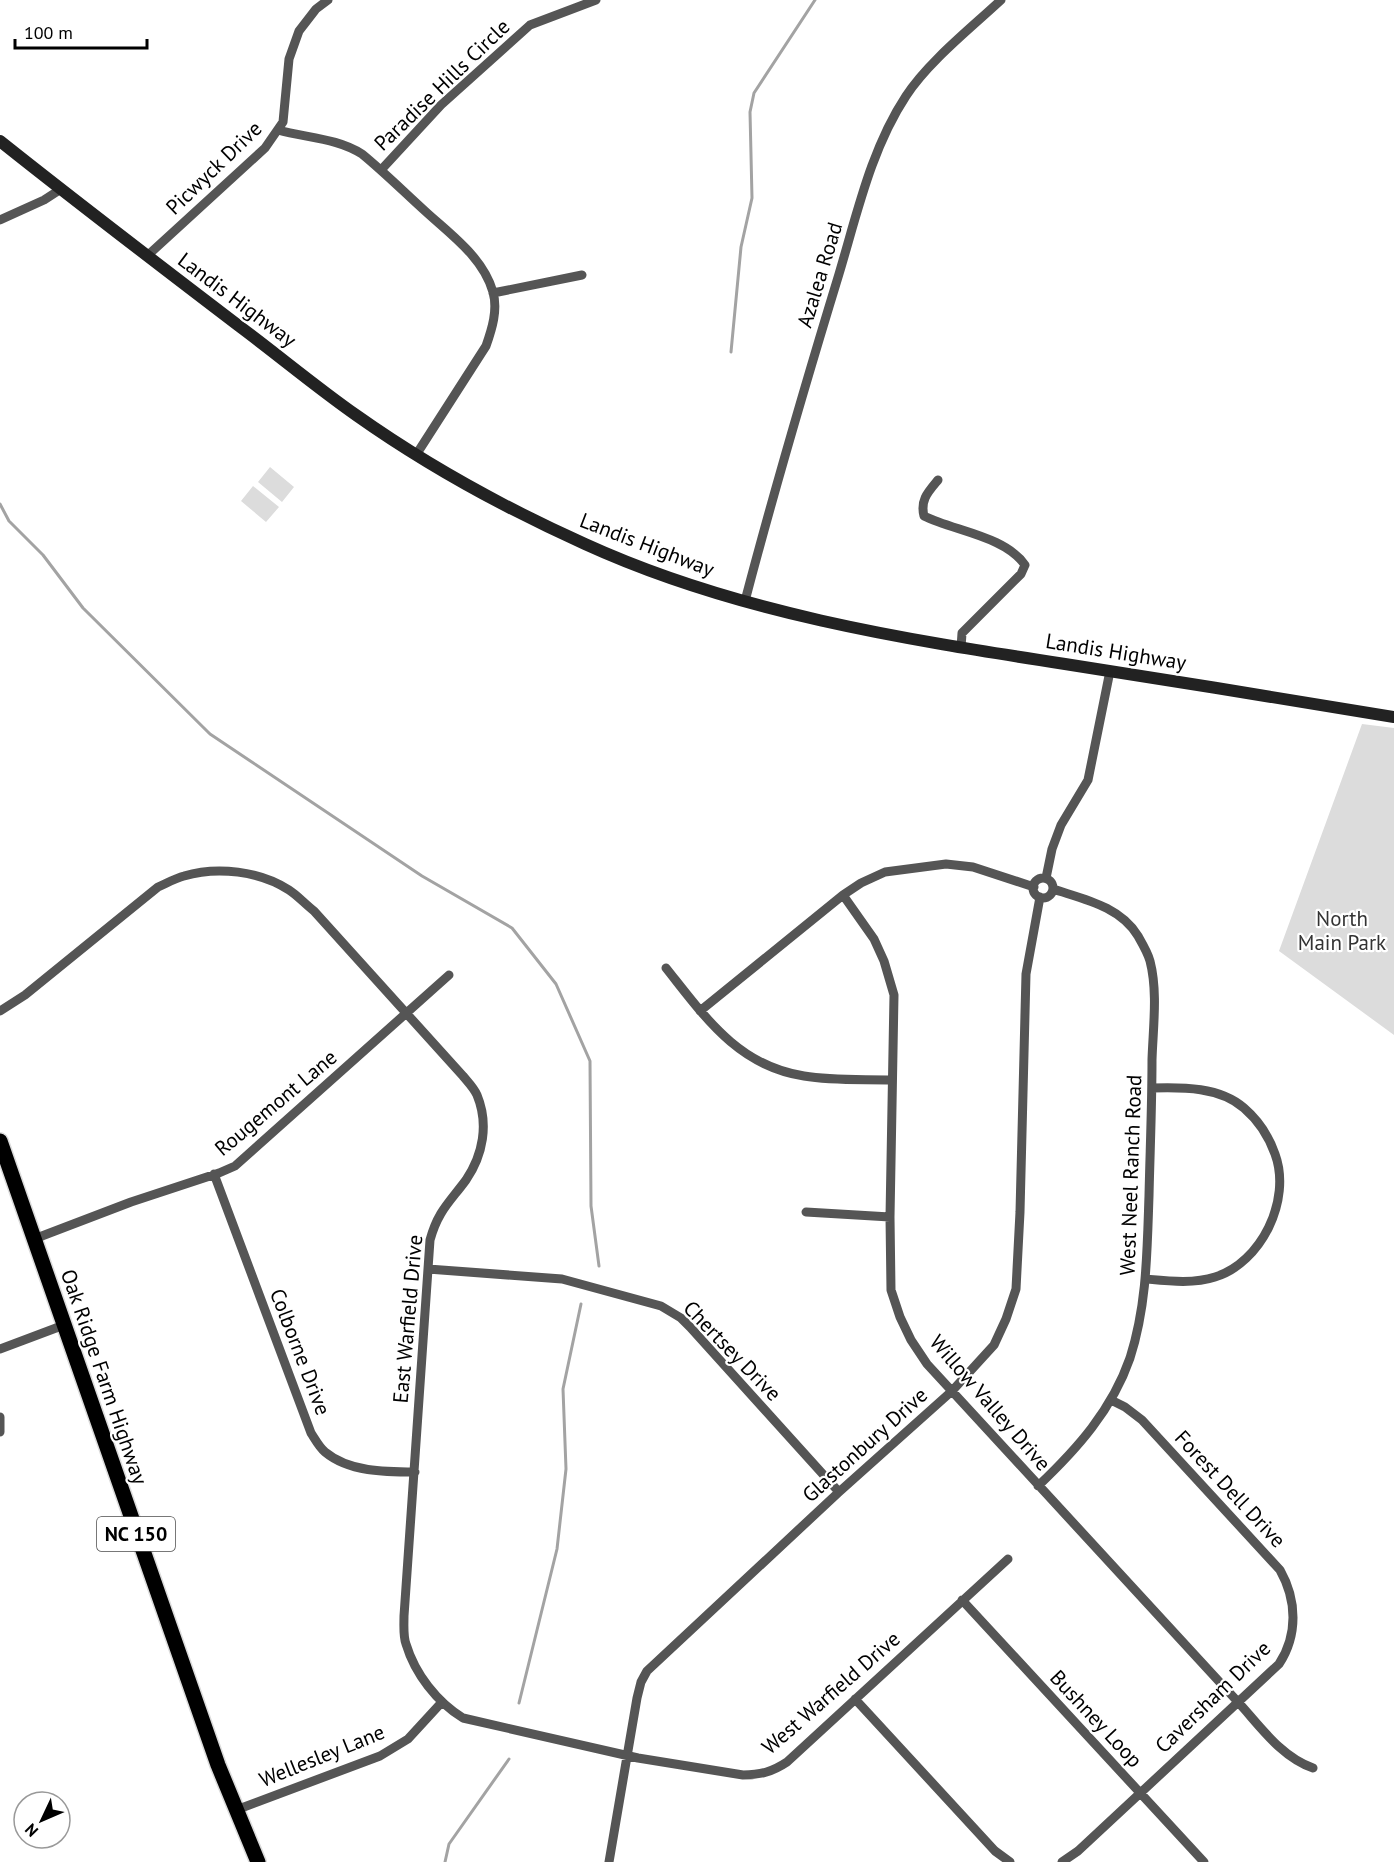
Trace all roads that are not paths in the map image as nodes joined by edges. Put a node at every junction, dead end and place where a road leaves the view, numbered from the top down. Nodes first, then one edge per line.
1 (328, 0) edge
2 (596, 0) edge
3 (1001, 0) edge
4 (278, 129) junction
5 (0, 141) edge
6 (381, 170) junction
7 (61, 189) junction
8 (0, 220) edge
9 (147, 256) junction
10 (582, 275) dead end
11 (493, 293) junction
12 (416, 454) junction
13 (938, 480) dead end
14 (745, 601) junction
15 (961, 648) junction
16 (1110, 671) junction
17 (1394, 717) edge
18 (1046, 878) junction
19 (1034, 887) junction
20 (1053, 889) junction
21 (843, 895) junction
22 (1040, 897) junction
23 (666, 968) dead end
24 (449, 975) dead end
25 (0, 1011) edge
26 (700, 1011) junction
27 (406, 1014) junction
28 (892, 1080) junction
29 (1152, 1088) junction
30 (0, 1141) edge
31 (214, 1174) junction
32 (806, 1212) dead end
33 (890, 1217) junction
34 (34, 1239) junction
35 (428, 1269) junction
36 (1146, 1278) junction
37 (64, 1325) junction
38 (0, 1349) edge
39 (952, 1391) junction
40 (1111, 1400) junction
41 (0, 1417) edge
42 (0, 1432) edge
43 (414, 1472) junction
44 (1038, 1485) junction
45 (839, 1492) junction
46 (1008, 1559) dead end
47 (962, 1600) junction
48 (1293, 1622) joint
49 (855, 1699) junction
50 (442, 1702) junction
51 (1238, 1702) junction
52 (627, 1755) junction
53 (1313, 1768) dead end
54 (1140, 1793) junction
55 (236, 1810) junction
56 (258, 1862) edge
57 (609, 1862) edge
58 (1010, 1862) edge
59 (1062, 1862) edge
60 (1204, 1862) edge

1 - 4 street, Picwyck Drive
2 - 6 street, Paradise Hills Circle
3 - 14 street, Azalea Road
4 - 6 street
4 - 9 street, Picwyck Drive
5 - 7 main road, Landis Highway
6 - 11 street
7 - 8 street
7 - 9 main road, Landis Highway
9 - 12 main road, Landis Highway
10 - 11 street
11 - 12 street
12 - 14 main road, Landis Highway
13 - 15 street
14 - 15 main road, Landis Highway
15 - 16 main road, Landis Highway
16 - 17 main road, Landis Highway
16 - 18 street
18 - 19 street
18 - 20 street
19 - 21 street
19 - 22 street
20 - 22 street
20 - 29 street, West Neel Ranch Road
21 - 26 street
21 - 28 street, Willow Valley Drive
22 - 39 street, Glastonbury Drive
23 - 26 street
24 - 27 street, Rougemont Lane
25 - 27 street, East Warfield Drive
26 - 28 street
27 - 31 street, Rougemont Lane
27 - 35 street, East Warfield Drive
28 - 33 street, Willow Valley Drive
29 - 36 street, West Neel Ranch Road
29 - 36 street
30 - 34 main road, Oak Ridge Farm Highway / NC 150
31 - 34 street, Rougemont Lane
31 - 43 street, Colborne Drive
32 - 33 street
33 - 39 street, Willow Valley Drive
34 - 37 main road, Oak Ridge Farm Highway / NC 150
35 - 43 street, East Warfield Drive
35 - 45 street, Chertsey Drive
36 - 40 street, West Neel Ranch Road
37 - 38 street
37 - 55 main road, Oak Ridge Farm Highway / NC 150
39 - 44 street, Willow Valley Drive
39 - 45 street, Glastonbury Drive
40 - 44 street, West Neel Ranch Road
40 - 48 street, Forest Dell Drive
41 - 42 street
43 - 50 street, East Warfield Drive
44 - 51 street, Willow Valley Drive
45 - 52 street, Glastonbury Drive
46 - 47 street, West Warfield Drive
47 - 49 street, West Warfield Drive
47 - 54 street, Bushney Loop
48 - 51 street, Caversham Drive
49 - 52 street, West Warfield Drive
49 - 58 street
50 - 52 street, West Warfield Drive
50 - 55 street, Wellesley Lane
51 - 53 street, Willow Valley Drive
51 - 54 street, Caversham Drive
52 - 57 street
54 - 59 street, Caversham Drive
54 - 60 street, Bushney Loop
55 - 56 main road, Oak Ridge Farm Highway / NC 150

